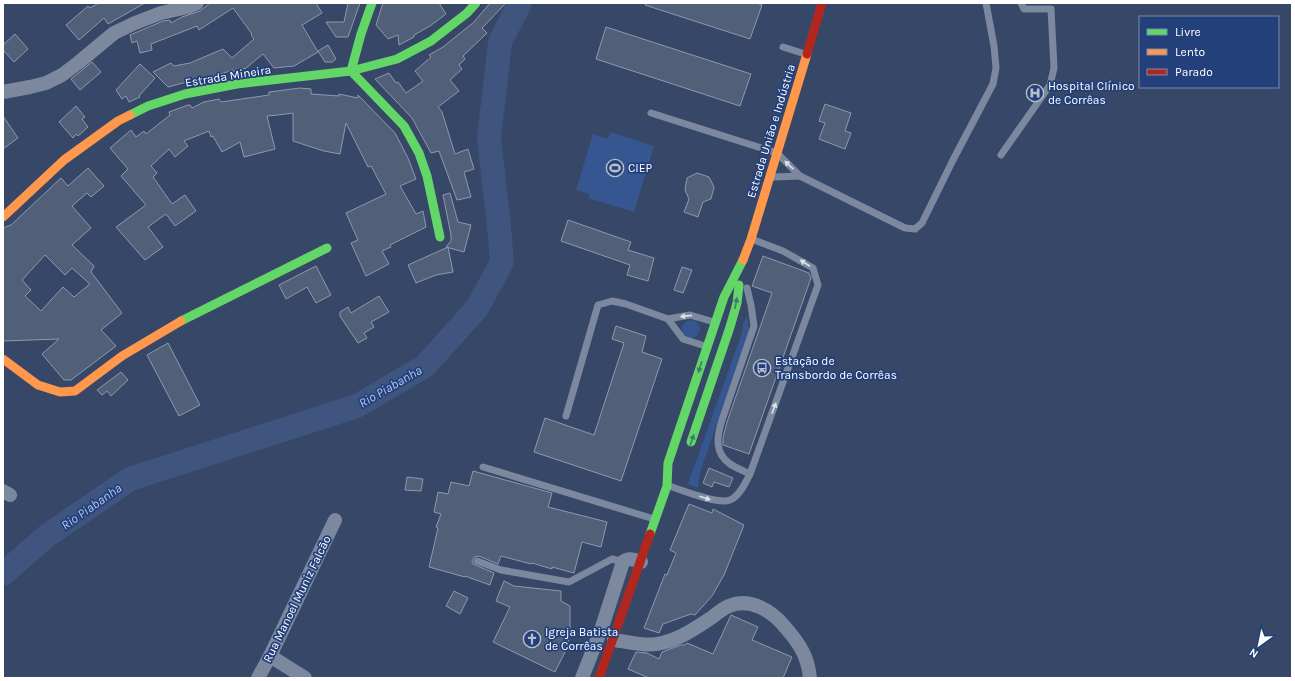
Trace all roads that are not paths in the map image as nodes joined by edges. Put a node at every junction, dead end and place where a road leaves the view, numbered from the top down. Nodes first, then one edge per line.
1 (197, 3) edge
2 (372, 3) edge
3 (476, 3) edge
4 (822, 3) edge
5 (986, 3) edge
6 (1021, 3) edge
7 (783, 47) dead end
8 (807, 55) junction
9 (351, 71) junction
10 (3, 92) edge
11 (651, 113) dead end
12 (777, 153) junction
13 (1000, 155) dead end
14 (800, 176) junction
15 (770, 177) junction
16 (3, 217) edge
17 (440, 236) dead end
18 (752, 239) junction
19 (327, 248) dead end
20 (743, 272) junction
21 (668, 319) junction
22 (715, 322) junction
23 (730, 327) junction
24 (707, 346) junction
25 (722, 352) junction
26 (3, 359) edge
27 (695, 384) junction
28 (566, 416) dead end
29 (673, 423) dead end
30 (687, 454) dead end
31 (483, 467) dead end
32 (677, 474) dead end
33 (750, 474) junction
34 (660, 477) dead end
35 (667, 486) junction
36 (335, 520) dead end
37 (656, 520) junction
38 (477, 561) dead end
39 (623, 562) junction
40 (641, 562) junction
41 (614, 640) junction
42 (270, 656) junction
43 (258, 678) edge
44 (305, 678) edge
45 (582, 678) edge
46 (600, 678) edge
47 (810, 678) edge

1 - 10 street
2 - 9 street
3 - 9 street, Estrada Mineira
4 - 8 street, Estrada União e Indústria
5 - 14 lane
6 - 13 lane
7 - 8 lane
8 - 12 street, Estrada União e Indústria
9 - 16 street, Estrada Mineira
9 - 17 street
11 - 12 lane
14 -> 12 lane
12 - 15 street, Estrada União e Indústria
14 - 15 lane
15 - 18 street, Estrada União e Indústria
18 - 20 street, Estrada União e Indústria
33 -> 18 lane
19 - 26 street
20 - 22 street, Estrada União e Indústria
23 -> 20 street, Estrada União e Indústria
20 - 33 lane
22 -> 21 lane
21 - 24 lane
21 - 28 lane
22 - 23 lane
22 - 24 street, Estrada União e Indústria
23 - 25 street, Estrada União e Indústria
24 - 25 lane
24 -> 27 street, Estrada União e Indústria
30 -> 25 street, Estrada União e Indústria
27 - 29 lane
27 - 35 street, Estrada União e Indústria
31 - 37 lane
32 - 35 street, Estrada União e Indústria
35 -> 33 lane
34 - 35 lane
35 - 37 street, Estrada União e Indústria
36 - 42 street, Rua Manoel Muniz Falcão
37 - 40 street, Estrada União e Indústria
38 - 39 lane
39 - 40 street
39 - 45 street
40 - 41 street, Estrada União e Indústria
41 - 46 street, Estrada União e Indústria
41 - 47 street
42 - 43 street, Rua Manoel Muniz Falcão
42 - 44 street

